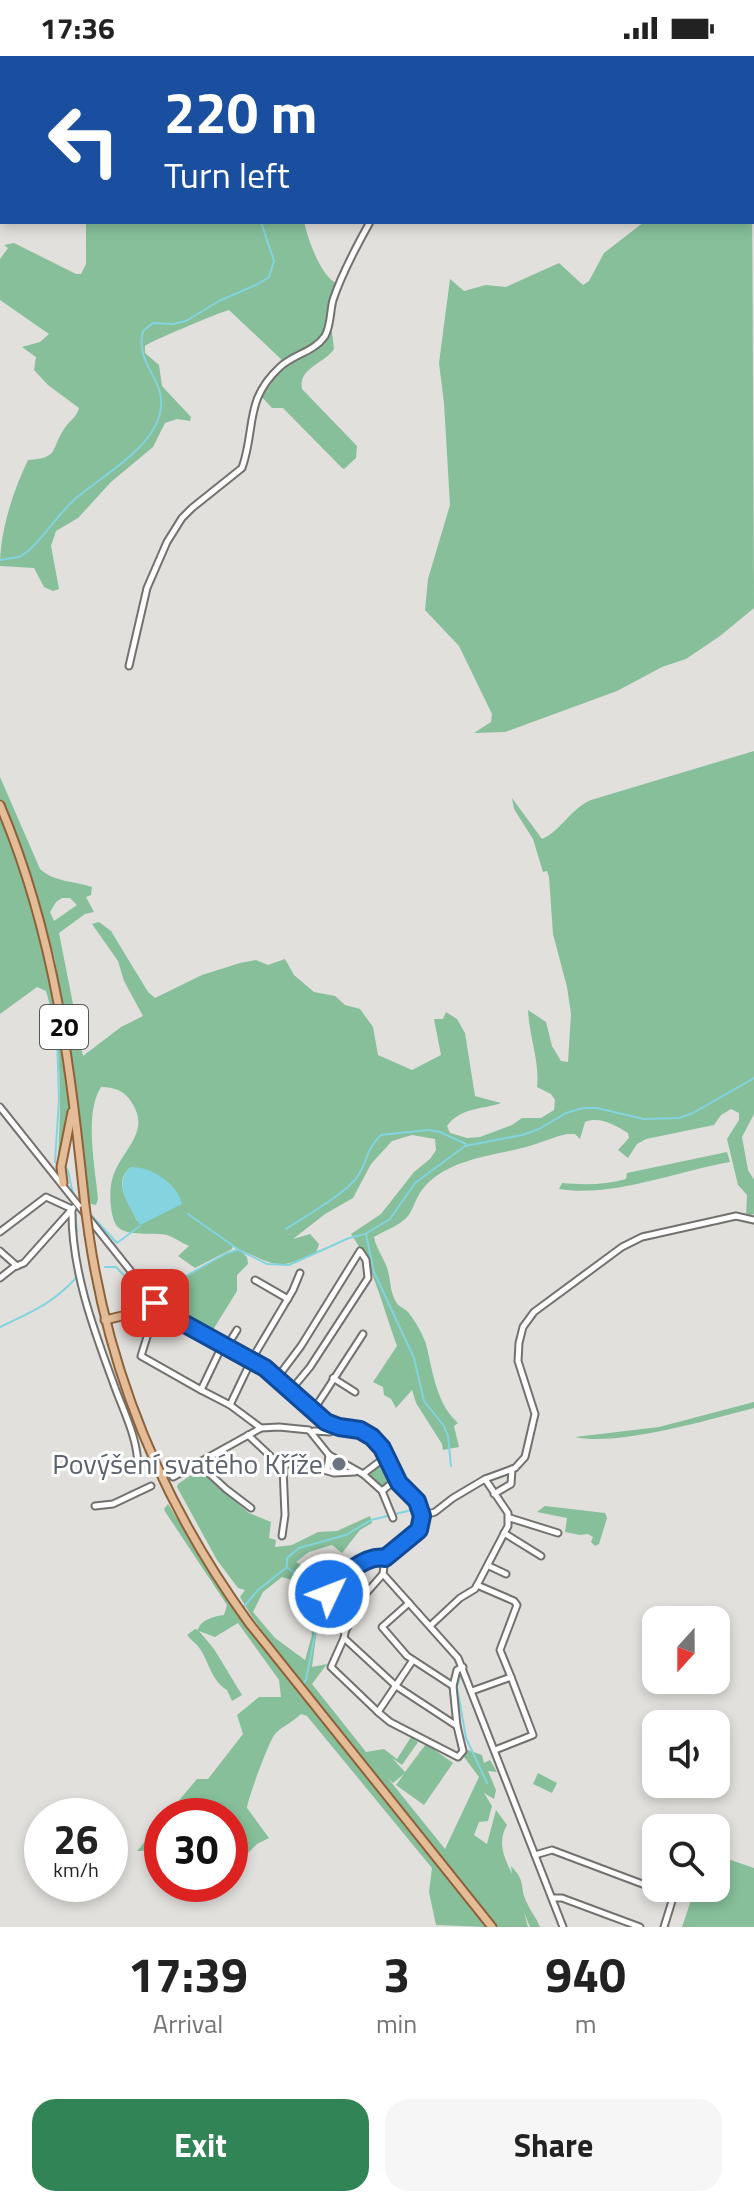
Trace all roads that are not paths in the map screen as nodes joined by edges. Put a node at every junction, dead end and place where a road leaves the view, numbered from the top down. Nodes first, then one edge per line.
1 (369, 224) edge
2 (129, 666) dead end
3 (0, 805) edge
4 (73, 1094) junction
5 (0, 1107) edge
6 (63, 1183) junction
7 (78, 1207) junction
8 (754, 1220) edge
9 (0, 1232) edge
10 (0, 1251) edge
11 (17, 1266) junction
12 (300, 1273) dead end
13 (0, 1278) edge
14 (255, 1280) dead end
15 (288, 1299) junction
16 (156, 1308) junction
17 (105, 1320) junction
18 (237, 1330) dead end
19 (363, 1334) dead end
20 (225, 1345) junction
21 (252, 1359) junction
22 (277, 1378) junction
23 (333, 1378) junction
24 (201, 1390) junction
25 (291, 1390) junction
26 (355, 1392) dead end
27 (230, 1405) junction
28 (313, 1411) junction
29 (339, 1427) junction
30 (261, 1428) junction
31 (312, 1431) junction
32 (248, 1435) junction
33 (329, 1455) junction
34 (387, 1456) junction
35 (199, 1464) junction
36 (283, 1467) junction
37 (512, 1469) junction
38 (327, 1470) junction
39 (138, 1471) dead end
40 (356, 1472) junction
41 (363, 1474) junction
42 (173, 1477) dead end
43 (397, 1479) junction
44 (485, 1479) junction
45 (151, 1486) dead end
46 (382, 1491) junction
47 (494, 1494) junction
48 (95, 1506) dead end
49 (251, 1508) dead end
50 (421, 1510) junction
51 (393, 1517) dead end
52 (510, 1518) junction
53 (504, 1533) junction
54 (558, 1533) dead end
55 (282, 1536) dead end
56 (541, 1556) dead end
57 (385, 1558) junction
58 (489, 1566) junction
59 (383, 1574) junction
60 (506, 1574) dead end
61 (477, 1585) junction
62 (409, 1603) junction
63 (430, 1626) junction
64 (344, 1635) junction
65 (413, 1660) junction
66 (463, 1667) junction
67 (511, 1677) junction
68 (396, 1686) junction
69 (453, 1686) junction
70 (472, 1691) junction
71 (378, 1712) junction
72 (457, 1726) junction
73 (495, 1751) junction
74 (535, 1855) junction
75 (552, 1898) junction
76 (492, 1927) edge
77 (563, 1927) edge
78 (640, 1927) edge
79 (664, 1927) edge

1 - 2 street
3 - 4 main road, 20
4 - 6 main road
4 - 7 main road, 20
5 - 6 street
6 - 7 street
7 - 9 street
7 - 11 street
7 - 16 street
7 - 17 main road, 20, bridge
7 - 39 street
8 - 37 street
10 - 11 street
11 - 13 street
12 - 15 street
14 - 15 street
15 - 21 street
16 - 17 main road
16 - 20 street
16 - 24 street
17 - 76 main road, 20
18 - 20 street
19 - 23 street
20 - 21 street
20 - 24 street
21 - 22 street
21 - 27 street
22 - 25 street
22 - 25 street
23 - 26 street
23 - 28 street
24 - 27 street
25 - 28 street
27 - 30 street
28 - 29 street
29 - 31 street
29 - 34 street
30 - 31 street
30 - 32 street
31 - 33 street
32 - 35 street
32 - 36 street
33 - 38 street
33 - 40 street
34 - 41 street
34 - 43 street
35 - 42 street
35 - 49 street
36 - 38 street
36 - 55 street
37 - 44 street
37 - 47 street
38 - 40 street
40 - 41 street
41 - 46 street
43 - 46 street
43 - 50 street
44 - 47 street
44 - 50 street
45 - 48 street
46 - 51 street
47 - 52 street
50 - 57 street
52 - 53 street
52 - 54 street
53 - 56 street
53 - 58 street
57 - 59 street
57 - 64 street
58 - 60 street
58 - 61 street
59 - 62 street
59 - 64 street
61 - 63 street
61 - 67 street
62 - 63 street
62 - 65 street
63 - 66 street
64 - 68 street
64 - 71 street
65 - 68 street
65 - 69 street
66 - 69 street
66 - 70 street
67 - 70 street
67 - 73 street
68 - 71 street
68 - 72 street
69 - 72 street
70 - 73 street
71 - 72 street
73 - 74 street
74 - 75 street
74 - 79 street
75 - 77 street
75 - 78 street

